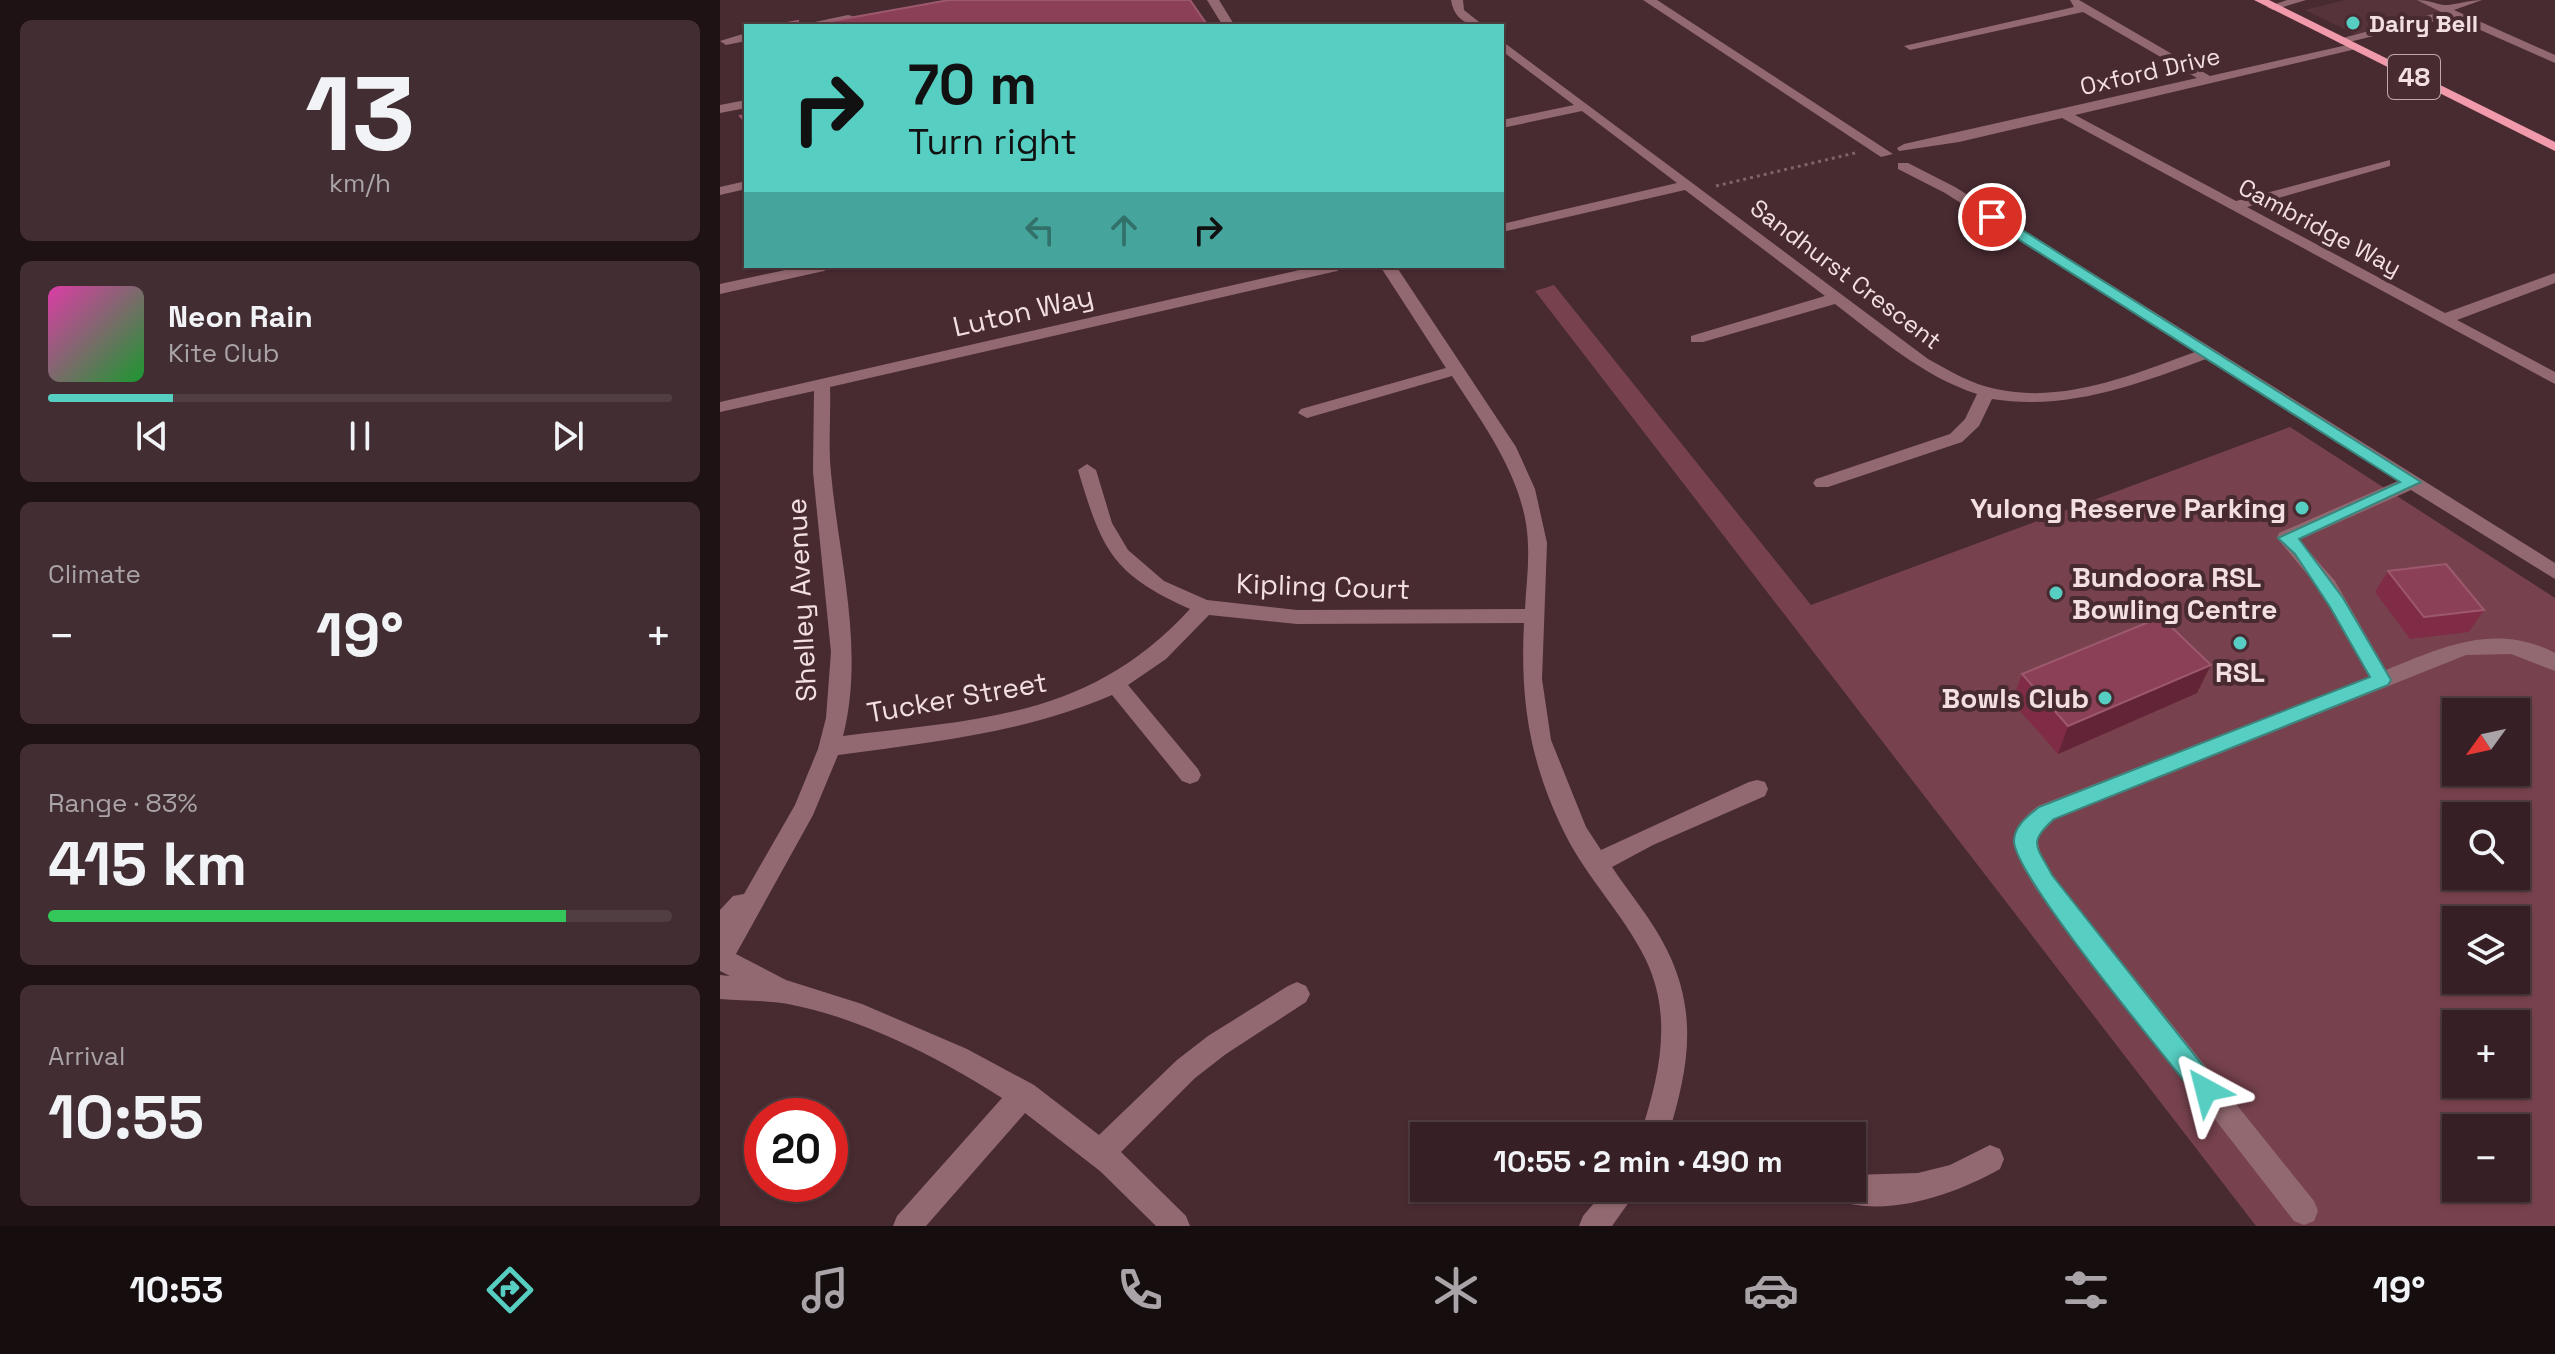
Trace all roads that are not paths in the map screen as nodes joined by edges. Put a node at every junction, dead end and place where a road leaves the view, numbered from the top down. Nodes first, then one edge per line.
1 (1213, 0) edge
2 (1457, 0) edge
3 (1649, 0) edge
4 (2071, 0) edge
5 (2260, 0) edge
6 (2300, 0) edge
7 (2423, 0) edge
8 (2476, 0) edge
9 (2273, 7) junction
10 (2085, 8) junction
11 (2448, 11) junction
12 (865, 16) edge
13 (815, 24) edge
14 (1228, 24) edge
15 (1475, 24) edge
16 (744, 35) edge
17 (723, 38) edge
18 (2347, 43) junction
19 (1910, 46) dead end
20 (1504, 47) edge
21 (2555, 59) edge
22 (2209, 80) junction
23 (744, 104) edge
24 (1584, 107) junction
25 (720, 109) edge
26 (2064, 114) junction
27 (1504, 124) edge
28 (1959, 138) junction
29 (2555, 147) edge
30 (1892, 149) junction
31 (1922, 160) junction
32 (2385, 163) dead end
33 (1903, 166) junction
34 (744, 185) edge
35 (1688, 185) junction
36 (1950, 190) junction
37 (720, 191) edge
38 (2234, 206) junction
39 (1504, 228) edge
40 (815, 268) edge
41 (1328, 268) edge
42 (1389, 268) edge
43 (2555, 278) edge
44 (720, 289) edge
45 (1837, 298) junction
46 (2444, 319) junction
47 (1697, 339) dead end
48 (2207, 353) junction
49 (1456, 370) junction
50 (2555, 379) edge
51 (815, 386) junction
52 (1986, 392) junction
53 (721, 402) edge
54 (1307, 413) dead end
55 (1087, 470) dead end
56 (2413, 482) junction
57 (1822, 483) dead end
58 (2555, 572) edge
59 (1204, 607) junction
60 (1535, 616) junction
61 (2555, 663) edge
62 (2381, 680) junction
63 (1114, 683) junction
64 (829, 747) junction
65 (1190, 775) dead end
66 (1757, 789) dead end
67 (1595, 865) junction
68 (723, 950) edge
69 (720, 987) edge
70 (786, 992) junction
71 (1297, 994) dead end
72 (1024, 1094) junction
73 (1663, 1122) edge
74 (1101, 1152) junction
75 (1990, 1159) dead end
76 (1866, 1190) edge
77 (1613, 1202) edge
78 (2304, 1211) dead end
79 (907, 1226) edge
80 (1176, 1226) edge
81 (1593, 1226) edge

1 - 14 street
2 - 15 street
3 - 30 street
4 - 10 street
5 - 9 main road, 48
6 - 9 street
7 - 11 street
8 - 11 street, Oxford Drive
9 - 18 main road, 48
10 - 19 street
10 - 22 street
11 - 18 street, Oxford Drive
11 - 21 street
12 - 13 street
16 - 17 street
18 - 22 street, Oxford Drive
18 - 29 main road, 48
20 - 24 street, Sandhurst Crescent
22 - 26 street, Oxford Drive
23 - 25 street
24 - 27 street
24 - 35 street, Sandhurst Crescent
26 - 28 street, Oxford Drive
26 - 38 street, Cambridge Way
28 - 30 street, Oxford Drive
28 - 31 street, Oxford Drive
30 - 31 street
30 - 33 street
31 - 33 street, Oxford Drive
31 - 36 street
32 - 38 street
33 - 36 street
34 - 37 street
35 - 39 street
35 - 45 street, Sandhurst Crescent
36 - 48 street
38 - 46 street, Cambridge Way
40 - 44 street
41 - 51 street, Luton Way
42 - 49 street
43 - 46 street
45 - 47 street
45 - 52 street, Sandhurst Crescent
46 - 50 street, Cambridge Way
48 - 52 street, Sandhurst Crescent
48 - 56 street
49 - 54 street
49 - 60 street
51 - 53 street, Luton Way
51 - 64 street, Shelley Avenue
52 - 57 street
55 - 59 street, Kipling Court
56 - 58 street
56 - 62 street
59 - 60 street, Kipling Court
59 - 63 street, Tucker Street
60 - 67 street
61 - 62 street
62 - 78 street
63 - 64 street, Tucker Street
63 - 65 street
64 - 68 street, Shelley Avenue
66 - 67 street
67 - 73 street
68 - 70 street
69 - 70 street
70 - 72 street
71 - 74 street
72 - 74 street
72 - 79 street
74 - 80 street
75 - 76 street
77 - 81 street

